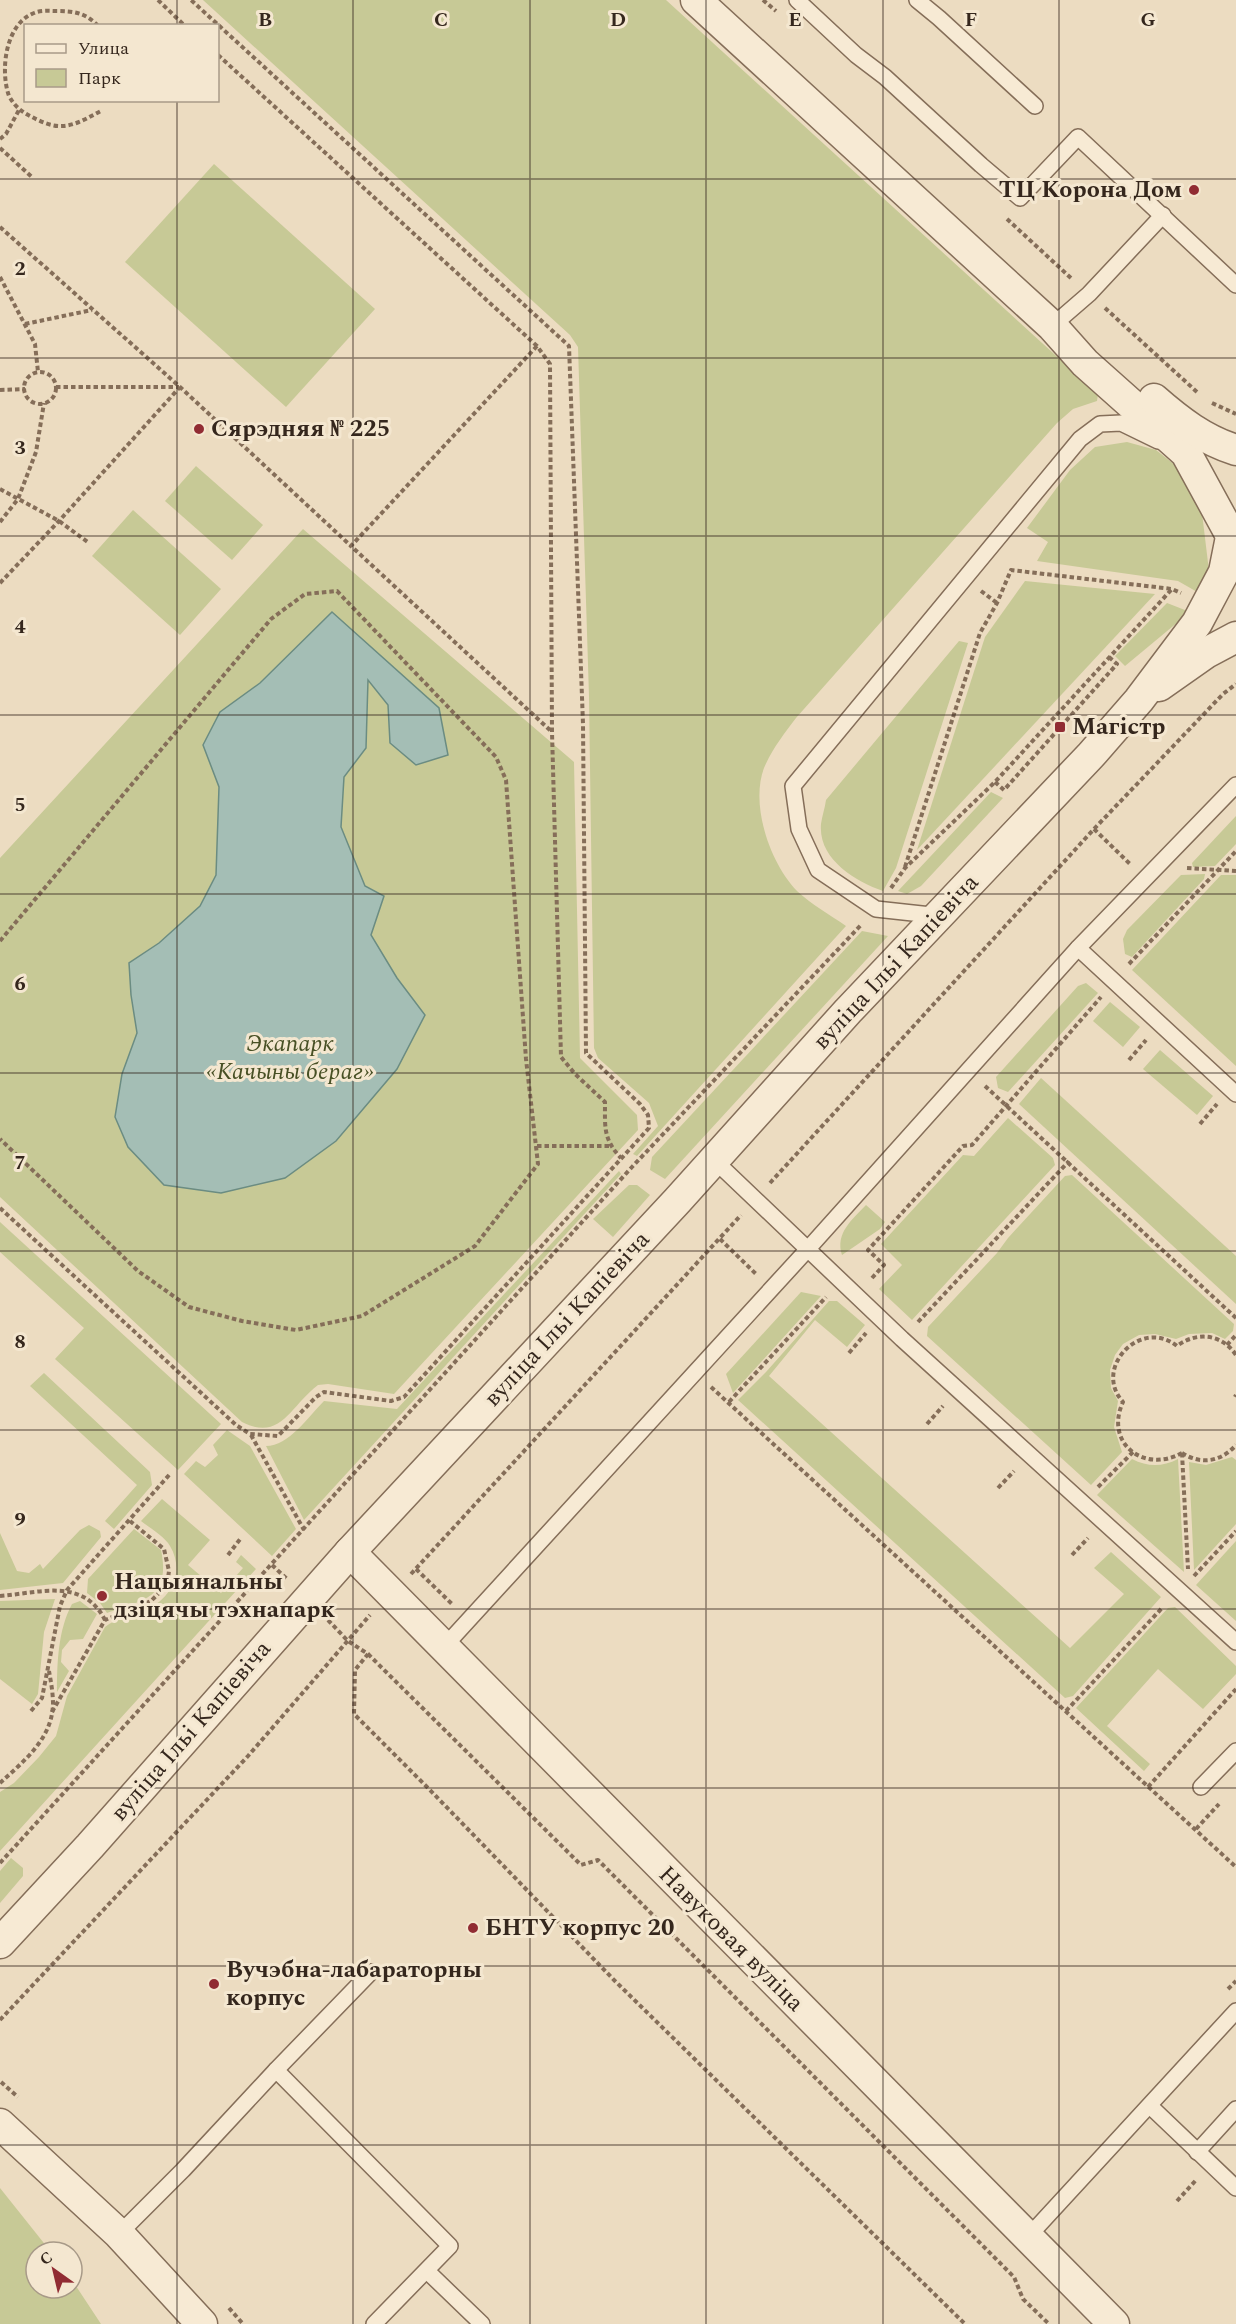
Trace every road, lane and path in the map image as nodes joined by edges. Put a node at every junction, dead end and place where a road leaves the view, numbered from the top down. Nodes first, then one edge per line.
1 (158, 0) edge
2 (191, 0) edge
3 (696, 0) edge
4 (797, 0) edge
5 (917, 0) edge
6 (96, 24) edge
7 (183, 24) edge
8 (217, 24) edge
9 (219, 26) edge
10 (219, 56) edge
11 (1, 76) edge
12 (1035, 106) dead end
13 (19, 110) junction
14 (101, 111) dead end
15 (0, 139) edge
16 (0, 148) edge
17 (33, 178) dead end
18 (1163, 215) junction
19 (0, 227) edge
20 (0, 278) edge
21 (1236, 285) edge
22 (93, 310) junction
23 (25, 324) junction
24 (1052, 326) junction
25 (537, 346) junction
26 (38, 372) junction
27 (56, 387) junction
28 (180, 387) junction
29 (25, 389) junction
30 (0, 390) edge
31 (44, 403) junction
32 (1236, 450) edge
33 (1186, 453) junction
34 (0, 489) edge
35 (18, 499) junction
36 (59, 521) junction
37 (0, 522) edge
38 (1232, 535) edge
39 (88, 543) dead end
40 (351, 546) junction
41 (0, 583) edge
42 (1236, 637) edge
43 (1109, 657) junction
44 (1236, 684) edge
45 (1139, 700) junction
46 (552, 732) junction
47 (995, 782) junction
48 (1236, 785) edge
49 (1094, 830) junction
50 (1236, 851) edge
51 (905, 868) junction
52 (1180, 868) dead end
53 (1218, 870) junction
54 (1236, 871) edge
55 (1145, 879) junction
56 (876, 909) junction
57 (945, 909) junction
58 (0, 941) edge
59 (1078, 948) junction
60 (1114, 981) junction
61 (1147, 1039) dead end
62 (1129, 1060) dead end
63 (984, 1084) dead end
64 (1230, 1095) edge
65 (1007, 1107) junction
66 (1200, 1124) dead end
67 (0, 1139) edge
68 (537, 1146) junction
69 (610, 1146) junction
70 (621, 1158) junction
71 (713, 1159) junction
72 (1069, 1161) junction
73 (755, 1199) junction
74 (0, 1208) edge
75 (720, 1239) junction
76 (807, 1250) junction
77 (771, 1288) junction
78 (858, 1294) junction
79 (1236, 1318) edge
80 (1236, 1335) edge
81 (902, 1339) junction
82 (1227, 1345) junction
83 (849, 1353) dead end
84 (1236, 1355) edge
85 (717, 1378) dead end
86 (950, 1399) dead end
87 (729, 1402) junction
88 (927, 1424) dead end
89 (250, 1434) junction
90 (1235, 1448) edge
91 (1133, 1452) junction
92 (1182, 1453) junction
93 (1022, 1463) dead end
94 (170, 1474) dead end
95 (998, 1488) dead end
96 (1083, 1503) junction
97 (130, 1521) junction
98 (304, 1530) junction
99 (1236, 1531) edge
100 (241, 1538) dead end
101 (350, 1552) junction
102 (228, 1555) dead end
103 (1072, 1555) dead end
104 (272, 1565) junction
105 (416, 1569) junction
106 (67, 1590) junction
107 (390, 1592) junction
108 (1180, 1592) junction
109 (0, 1596) edge
110 (307, 1599) junction
111 (105, 1620) junction
112 (470, 1620) junction
113 (348, 1641) junction
114 (1236, 1642) edge
115 (443, 1648) junction
116 (368, 1654) junction
117 (49, 1667) junction
118 (1236, 1689) edge
119 (31, 1711) dead end
120 (52, 1712) junction
121 (1066, 1712) junction
122 (1236, 1751) edge
123 (0, 1783) edge
124 (1148, 1787) junction
125 (1201, 1787) dead end
126 (1220, 1803) dead end
127 (1196, 1829) junction
128 (0, 1863) edge
129 (1236, 1867) edge
130 (0, 1943) edge
131 (371, 1972) dead end
132 (1236, 2011) edge
133 (0, 2020) edge
134 (276, 2070) junction
135 (1150, 2106) junction
136 (1236, 2109) edge
137 (0, 2124) edge
138 (1197, 2152) junction
139 (1193, 2171) dead end
140 (1199, 2177) junction
141 (1207, 2184) dead end
142 (1236, 2188) edge
143 (1177, 2201) dead end
144 (119, 2234) junction
145 (1027, 2238) junction
146 (427, 2271) junction
147 (202, 2324) edge
148 (374, 2324) edge
149 (482, 2324) edge
150 (964, 2324) edge
151 (1049, 2324) edge
152 (1114, 2324) edge

1 - 7 path
2 - 8 path
3 - 24 street
4 - 18 lane
5 - 12 lane
6 - 11 path
9 - 70 path
10 - 25 path
11 - 13 path
13 - 14 path
13 - 15 path
16 - 17 path
18 - 21 lane
18 - 24 lane
19 - 22 path
20 - 23 path
22 - 23 path
22 - 28 path
23 - 26 path
24 - 32 street
24 - 33 street
25 - 40 path
25 - 46 path
26 - 27 path
26 - 29 path
27 - 28 path
27 - 31 path
28 - 36 path
28 - 40 path
29 - 30 path
29 - 31 path
31 - 35 path
33 - 38 street
33 - 56 lane
34 - 35 path
35 - 36 path
35 - 37 path
36 - 39 path
36 - 41 path
38 - 45 street, вуліца Ільі Капіевіча
40 - 46 path
42 - 45 street, вуліца Ільі Капіевіча
43 - 47 path
43 - 47 path
43 - 51 path
44 - 49 path
45 - 57 street, вуліца Ільі Капіевіча
46 - 69 path
47 - 51 path
48 - 55 lane
49 - 55 path
49 - 73 path
50 - 53 path
51 - 56 path
52 - 53 path
53 - 54 path
53 - 60 path
55 - 59 lane
56 - 57 lane
56 - 98 path
57 - 71 street, вуліца Ільі Капіевіча
58 - 68 path
59 - 60 lane
59 - 76 lane
60 - 64 lane
60 - 65 path
61 - 62 path
63 - 65 path
64 - 66 path
65 - 72 path
65 - 78 path
67 - 68 path
68 - 69 path
69 - 70 path
70 - 89 path
71 - 73 lane
71 - 101 street, вуліца Ільі Капіевіча
72 - 79 path
72 - 81 path
73 - 75 path
73 - 76 lane
74 - 89 path
75 - 77 path
75 - 105 path
76 - 77 lane
76 - 78 lane
77 - 112 lane
78 - 81 lane
78 - 87 path
80 - 82 path
81 - 83 path
81 - 96 lane
82 - 84 path
82 - 91 path
85 - 87 path
86 - 88 path
87 - 121 path
89 - 98 path
90 - 92 path
91 - 92 path
91 - 96 path
92 - 99 path
93 - 95 path
94 - 97 path
96 - 103 path
96 - 108 lane
97 - 106 path
97 - 111 path
98 - 104 path
100 - 102 path
101 - 107 street, Навуковая вуліца
101 - 110 street, вуліца Ільі Капіевіча
104 - 110 path
104 - 128 path
105 - 107 path
105 - 112 path
106 - 109 path
106 - 111 path
106 - 117 path
107 - 113 path
107 - 115 street, Навуковая вуліца
108 - 114 lane
108 - 121 path
110 - 113 path
110 - 130 street, вуліца Ільі Капіевіча
111 - 120 path
112 - 115 lane
113 - 116 path
113 - 133 path
115 - 145 street, Навуковая вуліца
116 - 150 path
116 - 151 path
117 - 119 path
117 - 120 path
118 - 124 path
120 - 123 path
121 - 124 path
122 - 125 lane
124 - 127 path
126 - 127 path
127 - 129 path
131 - 134 lane
132 - 135 lane
134 - 144 lane
134 - 146 lane
135 - 138 lane
135 - 145 lane
136 - 138 lane
137 - 144 street
138 - 142 lane
139 - 140 path
140 - 141 path
140 - 143 path
144 - 147 street
145 - 152 street, Навуковая вуліца
146 - 148 lane
146 - 149 lane

